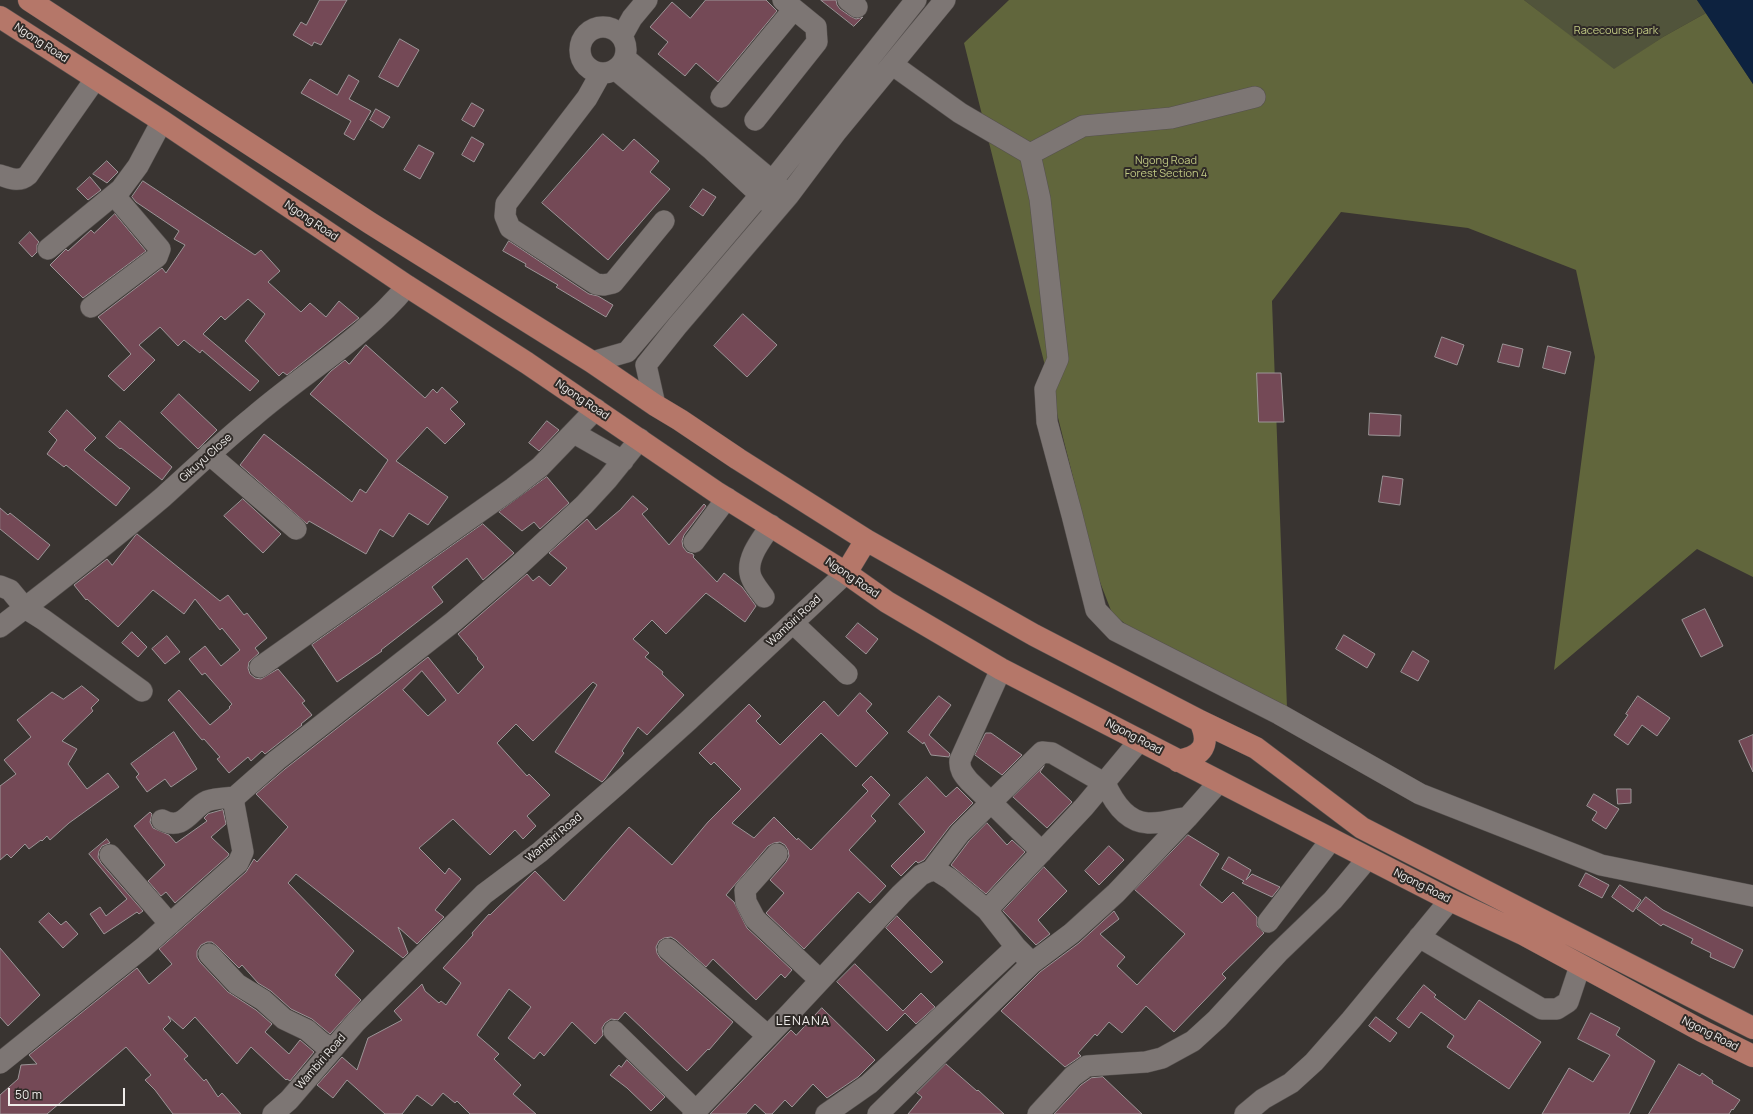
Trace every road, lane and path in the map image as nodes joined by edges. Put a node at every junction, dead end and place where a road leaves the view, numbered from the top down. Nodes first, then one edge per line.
1 (29, 0) edge
2 (647, 0) edge
3 (916, 0) edge
4 (945, 0) edge
5 (788, 4) edge
6 (0, 16) edge
7 (622, 36) junction
8 (893, 65) junction
9 (614, 67) junction
10 (96, 78) junction
11 (1255, 97) dead end
12 (722, 98) dead end
13 (755, 120) dead end
14 (162, 121) junction
15 (1030, 154) junction
16 (0, 175) edge
17 (766, 187) junction
18 (114, 196) junction
19 (783, 202) junction
20 (664, 221) dead end
21 (48, 249) dead end
22 (407, 286) junction
23 (91, 307) dead end
24 (592, 362) junction
25 (655, 406) junction
26 (596, 410) junction
27 (574, 433) junction
28 (640, 439) junction
29 (210, 454) junction
30 (623, 461) junction
31 (727, 498) junction
32 (771, 525) junction
33 (296, 529) dead end
34 (866, 540) junction
35 (694, 542) dead end
36 (846, 573) junction
37 (0, 586) edge
38 (764, 597) dead end
39 (25, 608) junction
40 (793, 623) junction
41 (0, 627) edge
42 (260, 667) dead end
43 (1001, 669) junction
44 (847, 674) dead end
45 (142, 691) dead end
46 (1200, 721) junction
47 (1140, 740) junction
48 (1178, 761) junction
49 (1219, 782) junction
50 (1105, 783) junction
51 (235, 797) junction
52 (992, 803) junction
53 (1188, 817) junction
54 (162, 820) dead end
55 (1331, 840) junction
56 (1042, 852) junction
57 (777, 854) dead end
58 (110, 855) dead end
59 (1368, 858) junction
60 (931, 871) junction
61 (1753, 896) edge
62 (1450, 900) junction
63 (987, 910) junction
64 (1268, 922) dead end
65 (170, 924) junction
66 (1420, 937) junction
67 (1016, 947) junction
68 (668, 949) dead end
69 (209, 954) dead end
70 (1032, 963) junction
71 (1580, 966) dead end
72 (820, 980) junction
73 (1753, 1028) edge
74 (614, 1031) dead end
75 (768, 1036) junction
76 (333, 1048) junction
77 (905, 1050) junction
78 (1753, 1056) edge
79 (0, 1063) edge
80 (902, 1091) junction
81 (694, 1112) edge
82 (273, 1114) edge
83 (826, 1114) edge
84 (878, 1114) edge
85 (1038, 1114) edge
86 (1245, 1114) edge

1 - 24 main road
2 - 7 street
3 - 17 street
4 - 8 street
5 - 12 street
5 - 13 street
6 - 10 main road, Ngong Road
7 - 9 street
7 - 9 street
8 - 15 street
8 - 19 street
9 - 17 street
9 - 20 street
10 - 14 main road, Ngong Road
10 - 16 street
11 - 15 street
14 - 18 street
14 - 22 main road, Ngong Road
15 - 61 street
17 - 19 street
17 - 24 street
18 - 21 street
18 - 23 street
19 - 25 street
22 - 26 main road, Ngong Road
22 - 29 street, Gikuyu Close
24 - 25 main road
25 - 34 main road
26 - 27 street
26 - 28 main road, Ngong Road
27 - 30 street
27 - 42 street
28 - 30 street
28 - 31 main road, Ngong Road
29 - 33 street
29 - 39 street, Gikuyu Close
30 - 51 street
31 - 32 main road, Ngong Road
31 - 35 street
32 - 36 main road, Ngong Road
32 - 38 street
34 - 36 main road
34 - 46 main road
36 - 40 street, Wambiri Road
36 - 43 main road, Ngong Road
37 - 39 street
39 - 41 street, Gikuyu Close
39 - 45 street
40 - 44 street
40 - 76 street, Wambiri Road
43 - 47 main road, Ngong Road
43 - 52 street
46 - 48 main road
46 - 73 main road
47 - 48 main road, Ngong Road
47 - 50 street
48 - 49 main road, Ngong Road
49 - 53 street
49 - 55 main road, Ngong Road
50 - 52 street
50 - 53 street
50 - 56 street
51 - 54 street
51 - 65 street
52 - 56 street
52 - 60 street
53 - 70 street
55 - 59 main road, Ngong Road
55 - 64 street
56 - 63 street
57 - 72 street
58 - 65 street
59 - 62 main road, Ngong Road
59 - 85 street
60 - 63 street
60 - 72 street
62 - 66 street
62 - 78 main road, Ngong Road
63 - 67 street
65 - 79 street
66 - 71 street
66 - 86 street
67 - 70 street
67 - 77 street
68 - 75 street
69 - 76 street
70 - 80 street
72 - 75 street
74 - 81 street
75 - 81 street
76 - 82 street, Wambiri Road
77 - 80 street
77 - 83 street
80 - 84 street

